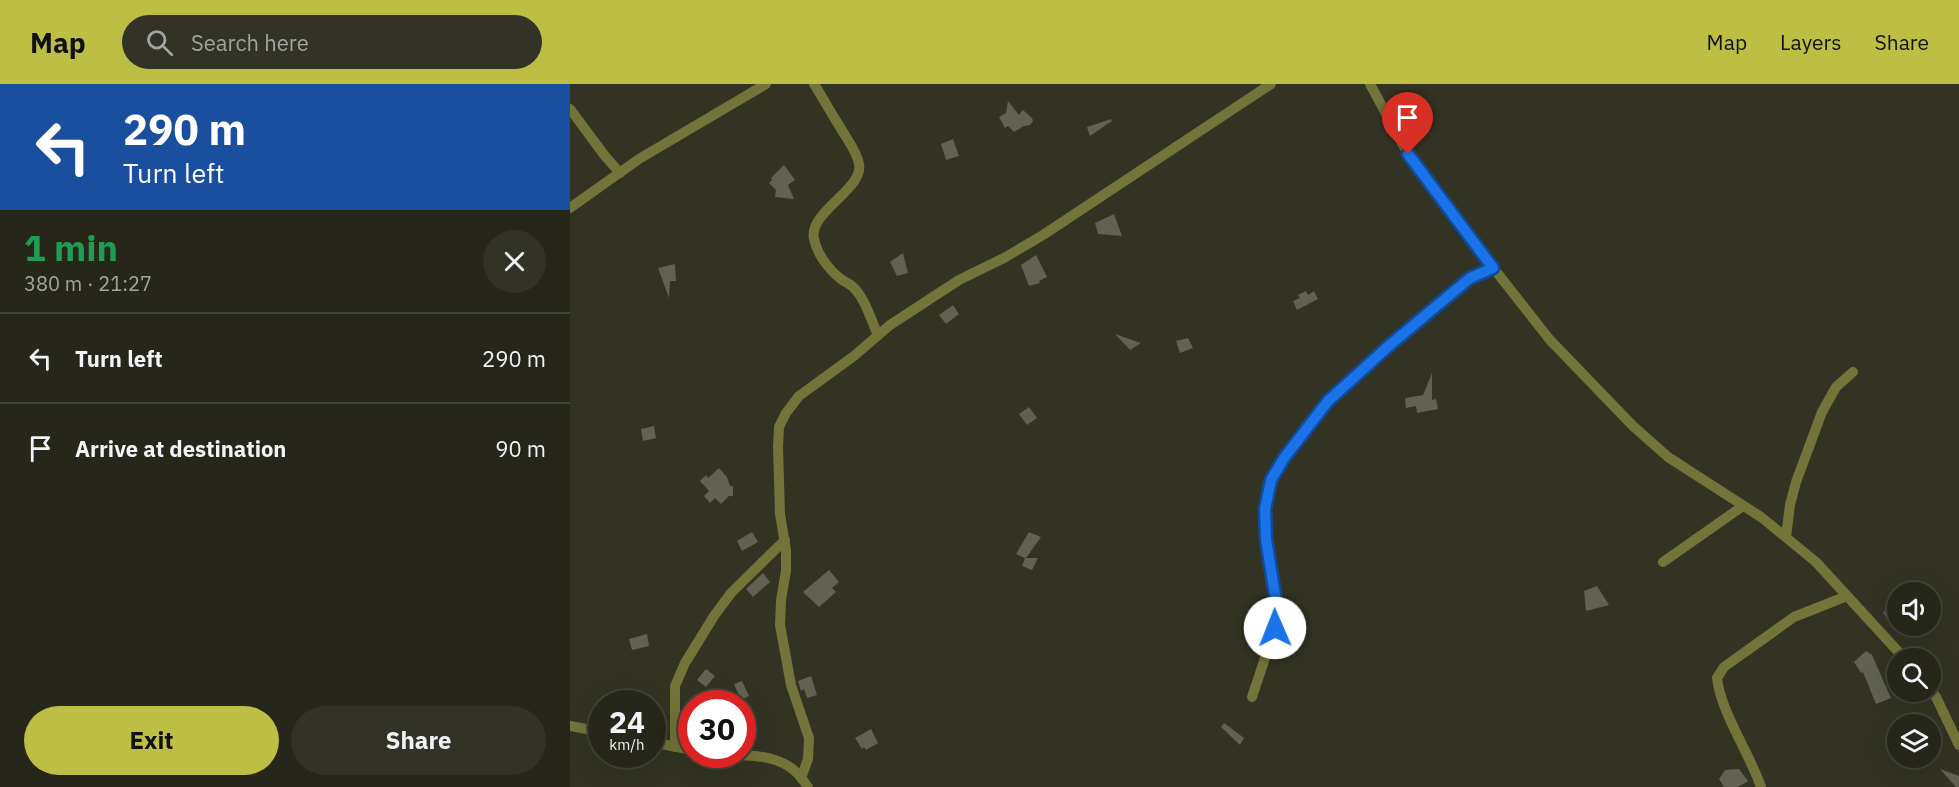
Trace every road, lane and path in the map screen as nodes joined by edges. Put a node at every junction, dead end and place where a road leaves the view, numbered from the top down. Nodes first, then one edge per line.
1 (766, 84) edge
2 (814, 84) edge
3 (1271, 84) edge
4 (1370, 84) edge
5 (570, 109) edge
6 (620, 173) junction
7 (570, 208) edge
8 (1493, 268) junction
9 (878, 335) junction
10 (1853, 372) dead end
11 (1743, 506) junction
12 (1786, 537) junction
13 (784, 540) junction
14 (1663, 562) dead end
15 (1847, 596) junction
16 (1895, 648) edge
17 (1252, 697) dead end
18 (1938, 702) edge
19 (570, 726) edge
20 (588, 729) edge
21 (666, 745) edge
22 (1959, 745) edge
23 (675, 747) junction
24 (678, 748) edge
25 (756, 756) edge
26 (804, 783) edge
27 (1761, 787) edge

1 - 6 street
2 - 9 street
3 - 9 street
4 - 8 street
5 - 6 street
6 - 7 street
8 - 11 street
8 - 17 street
9 - 13 street
10 - 12 street
11 - 12 street
11 - 14 street
12 - 15 street
13 - 23 street
13 - 26 street
15 - 16 street
15 - 27 street
18 - 22 street
19 - 20 street
21 - 23 street
23 - 24 street
25 - 26 street

